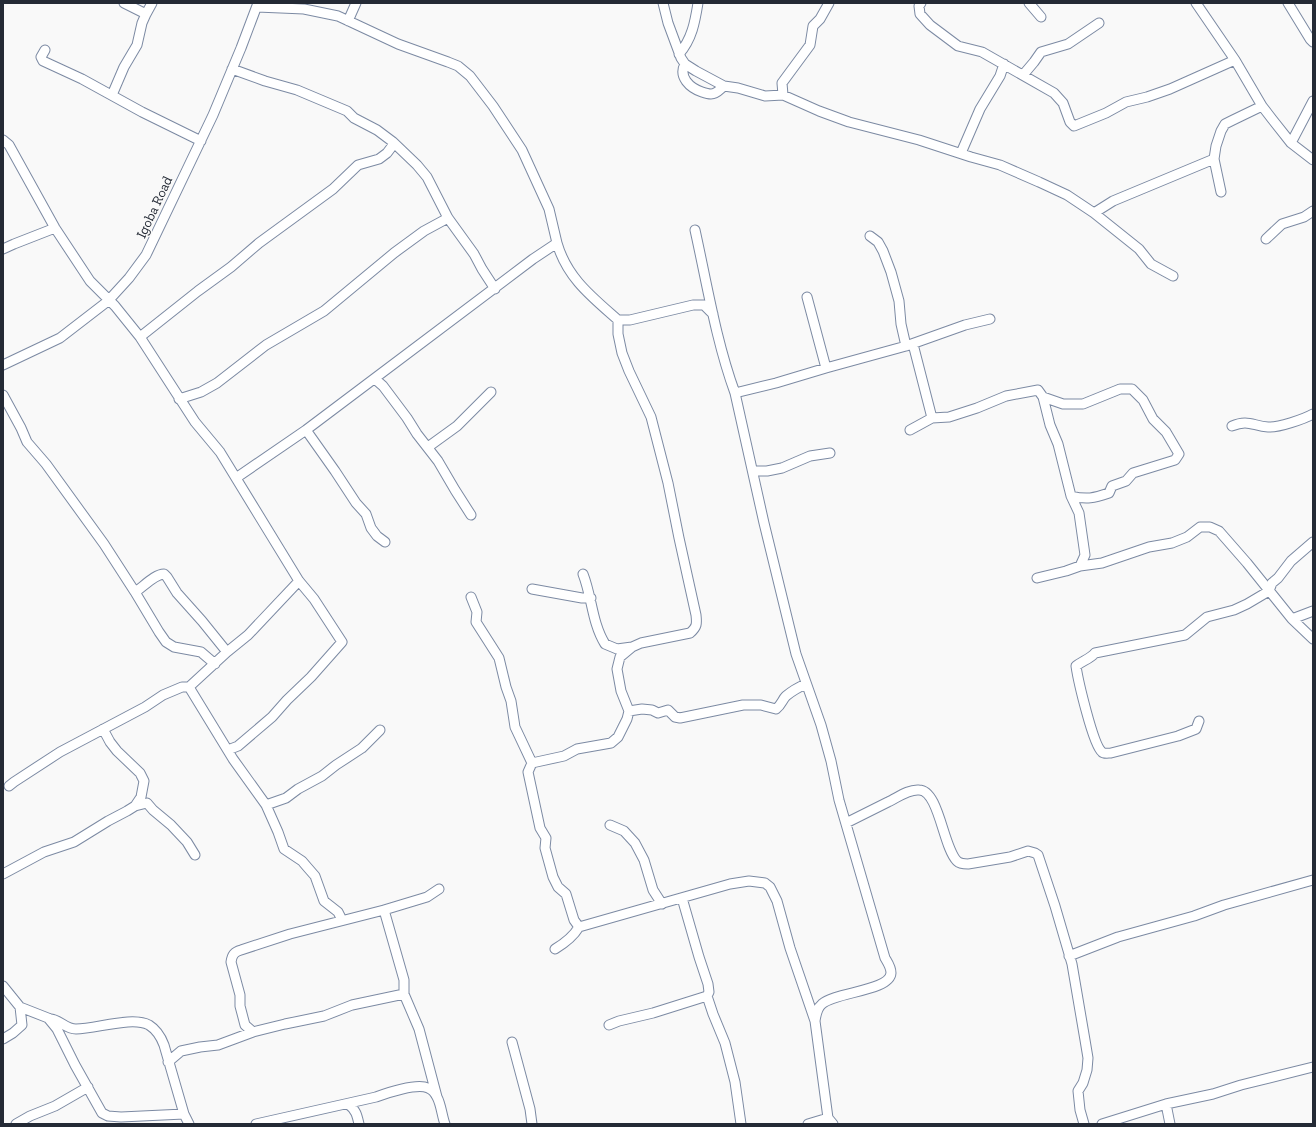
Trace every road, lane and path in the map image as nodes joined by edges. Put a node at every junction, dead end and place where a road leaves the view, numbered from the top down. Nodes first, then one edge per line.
1 (124, 3) edge
2 (152, 3) edge
3 (356, 3) edge
4 (663, 3) edge
5 (698, 3) edge
6 (829, 3) edge
7 (921, 3) edge
8 (1029, 3) edge
9 (1196, 3) edge
10 (1290, 4) edge
11 (257, 5) edge
12 (146, 14) junction
13 (1041, 17) dead end
14 (348, 21) junction
15 (1099, 23) dead end
16 (1313, 42) edge
17 (45, 50) dead end
18 (679, 54) junction
19 (1235, 60) junction
20 (685, 64) junction
21 (1004, 64) junction
22 (232, 69) junction
23 (1023, 75) junction
24 (782, 83) junction
25 (724, 86) junction
26 (112, 95) junction
27 (783, 95) junction
28 (770, 96) junction
29 (1313, 101) edge
30 (1262, 106) junction
31 (3, 140) edge
32 (201, 141) junction
33 (393, 142) junction
34 (1291, 143) junction
35 (961, 154) junction
36 (1214, 159) junction
37 (1313, 160) edge
38 (1221, 192) dead end
39 (1313, 212) edge
40 (1094, 213) junction
41 (448, 218) junction
42 (55, 228) junction
43 (695, 230) dead end
44 (870, 236) dead end
45 (1266, 239) dead end
46 (557, 243) junction
47 (3, 250) edge
48 (1173, 276) dead end
49 (495, 289) junction
50 (807, 297) dead end
51 (108, 301) junction
52 (713, 314) junction
53 (990, 319) dead end
54 (618, 320) junction
55 (140, 337) junction
56 (910, 345) junction
57 (3, 365) edge
58 (826, 368) junction
59 (375, 378) junction
60 (491, 392) dead end
61 (735, 393) junction
62 (3, 395) edge
63 (1043, 397) junction
64 (180, 399) junction
65 (1313, 414) edge
66 (932, 418) junction
67 (1232, 426) dead end
68 (306, 430) junction
69 (910, 430) dead end
70 (428, 447) junction
71 (830, 453) dead end
72 (753, 471) junction
73 (236, 478) junction
74 (1071, 496) junction
75 (471, 515) dead end
76 (385, 542) dead end
77 (1313, 542) edge
78 (1080, 566) junction
79 (583, 574) dead end
80 (1038, 578) dead end
81 (299, 581) junction
82 (532, 589) dead end
83 (1269, 591) junction
84 (135, 592) junction
85 (471, 597) dead end
86 (591, 598) junction
87 (1313, 611) edge
88 (1292, 619) junction
89 (1313, 639) edge
90 (632, 647) junction
91 (227, 652) junction
92 (214, 664) junction
93 (806, 684) junction
94 (188, 687) junction
95 (629, 711) junction
96 (1199, 721) dead end
97 (103, 729) junction
98 (380, 730) dead end
99 (228, 750) junction
100 (532, 763) junction
101 (9, 786) dead end
102 (266, 805) junction
103 (135, 806) junction
104 (846, 823) junction
105 (610, 825) dead end
106 (195, 855) dead end
107 (3, 874) edge
108 (1313, 880) edge
109 (440, 889) dead end
110 (682, 898) junction
111 (662, 904) junction
112 (384, 910) junction
113 (342, 920) junction
114 (579, 927) junction
115 (555, 949) dead end
116 (1069, 956) junction
117 (3, 986) edge
118 (404, 994) junction
119 (707, 996) junction
120 (807, 996) junction
121 (822, 1004) junction
122 (20, 1007) junction
123 (48, 1018) junction
124 (814, 1021) junction
125 (609, 1025) dead end
126 (253, 1032) junction
127 (3, 1039) edge
128 (512, 1042) dead end
129 (168, 1062) junction
130 (1313, 1067) edge
131 (88, 1088) junction
132 (437, 1097) junction
133 (348, 1104) junction
134 (1166, 1104) junction
135 (184, 1114) junction
136 (108, 1120) edge
137 (831, 1121) edge
138 (16, 1124) edge
139 (189, 1124) edge
140 (256, 1124) edge
141 (359, 1124) edge
142 (445, 1124) edge
143 (532, 1124) edge
144 (741, 1124) edge
145 (808, 1124) edge
146 (1084, 1124) edge
147 (1102, 1124) edge
148 (1170, 1124) edge

1 - 12 street
2 - 12 street
3 - 14 street
4 - 18 street
5 - 18 street
6 - 24 street
7 - 21 street
8 - 13 street
9 - 19 street
10 - 16 street
11 - 14 street
11 - 22 street, Igoba Road
12 - 26 street
14 - 46 street
15 - 23 street
17 - 26 street
18 - 20 street
19 - 23 street
19 - 30 street
20 - 25 street
20 - 25 street
21 - 23 street
21 - 35 street
22 - 32 street, Igoba Road
22 - 33 street
24 - 27 street
24 - 28 street
25 - 28 street
26 - 32 street
27 - 28 street
27 - 35 street
29 - 34 street
30 - 34 street
30 - 36 street
31 - 42 street
32 - 51 street, Igoba Road
33 - 41 street
33 - 55 street
34 - 37 street
35 - 40 street
36 - 38 street
36 - 40 street
39 - 45 street
40 - 48 street
41 - 49 street
41 - 64 street
42 - 47 street
42 - 51 street
43 - 52 street
44 - 56 street
46 - 49 street
46 - 54 street
49 - 59 street
50 - 58 street
51 - 55 street
51 - 57 street, Igoba Road
52 - 54 street
52 - 61 street
53 - 56 street
54 - 90 street
55 - 64 street
56 - 58 street
56 - 66 street
58 - 61 street
59 - 68 street
59 - 70 street
60 - 70 street
61 - 72 street
62 - 84 street
63 - 66 street
63 - 74 street
63 - 74 street
64 - 73 street
65 - 67 street
66 - 69 street
68 - 73 street
68 - 76 street
70 - 75 street
71 - 72 street
72 - 93 street
73 - 81 street
74 - 78 street
77 - 83 street
78 - 80 street
78 - 83 street
79 - 86 street
81 - 91 street
81 - 99 street
82 - 86 street
83 - 88 street
83 - 96 street
84 - 91 street
84 - 92 street
85 - 100 street
86 - 90 street
87 - 88 street
88 - 89 street
90 - 95 street
91 - 92 street
92 - 94 street
93 - 95 street
93 - 104 street
94 - 97 street
94 - 99 street
95 - 100 street
97 - 101 street
97 - 103 street
98 - 102 street
99 - 102 street
100 - 114 street
102 - 113 street
103 - 106 street
103 - 107 street
104 - 116 street
104 - 121 street
105 - 111 street
108 - 116 street
109 - 112 street
110 - 111 street
110 - 119 street
110 - 120 street
111 - 114 street
112 - 113 street
112 - 118 street
113 - 126 street
114 - 115 street
116 - 146 street
117 - 122 street
118 - 126 street
118 - 132 street
119 - 125 street
119 - 144 street
120 - 121 street
120 - 124 street
121 - 124 street
122 - 123 street
122 - 127 street
123 - 129 street
123 - 131 street
124 - 137 street
126 - 129 street
128 - 143 street
129 - 135 street
130 - 134 street
131 - 136 street
131 - 138 street
132 - 133 street
132 - 142 street
133 - 140 street
133 - 141 street
134 - 147 street
134 - 148 street
135 - 136 street
135 - 139 street
137 - 145 street

